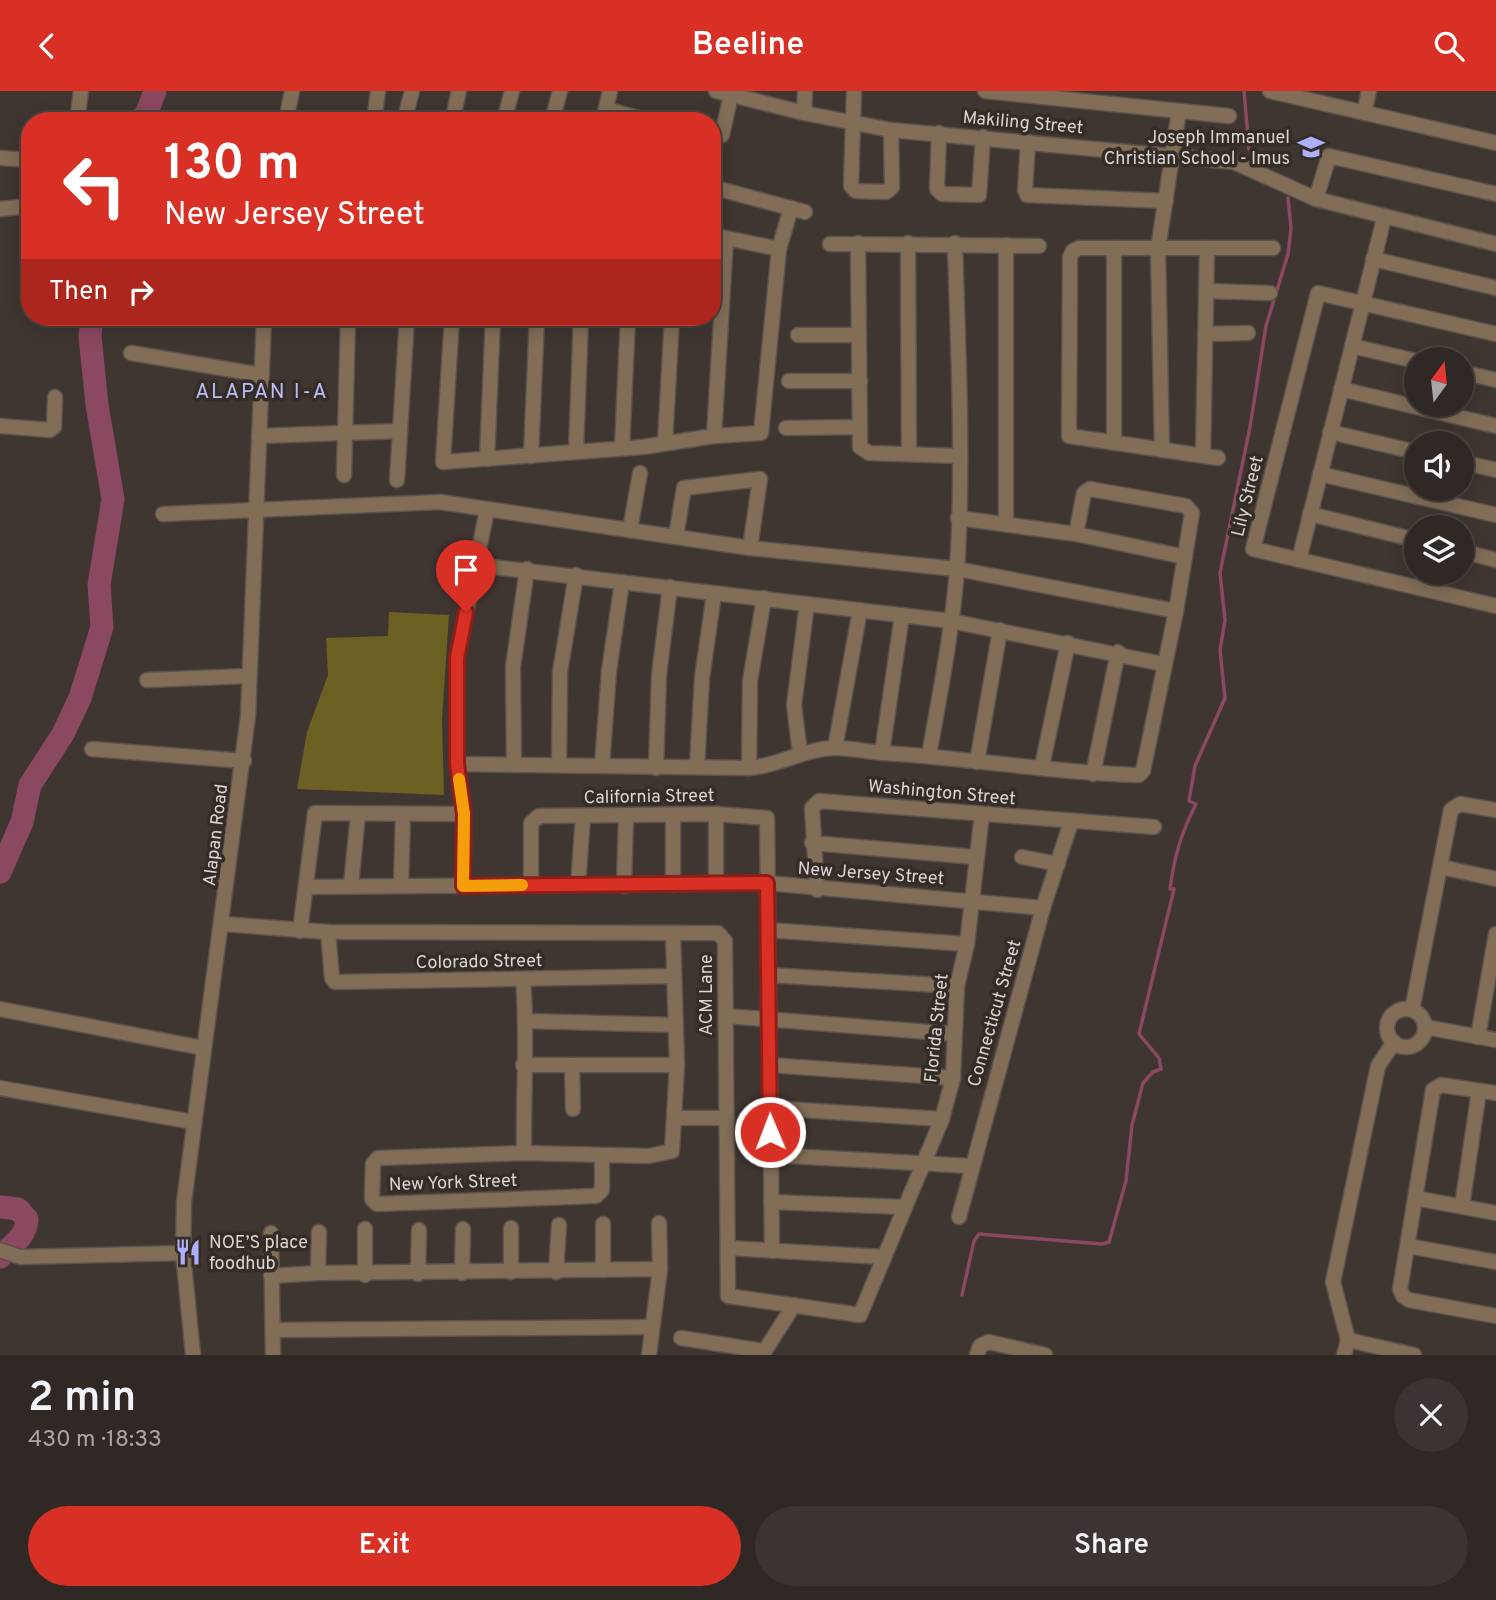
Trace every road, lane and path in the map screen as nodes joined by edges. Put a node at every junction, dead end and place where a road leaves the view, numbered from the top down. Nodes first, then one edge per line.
1 (81, 91) edge
2 (292, 91) edge
3 (378, 91) edge
4 (412, 91) edge
5 (460, 91) edge
6 (512, 91) edge
7 (560, 91) edge
8 (610, 91) edge
9 (716, 91) edge
10 (805, 91) edge
11 (854, 91) edge
12 (985, 91) edge
13 (1270, 91) edge
14 (1369, 91) edge
15 (731, 95) junction
16 (1179, 111) junction
17 (78, 112) edge
18 (288, 112) edge
19 (375, 112) edge
20 (406, 112) edge
21 (455, 112) edge
22 (506, 112) edge
23 (554, 112) edge
24 (605, 112) edge
25 (804, 113) junction
26 (1364, 113) junction
27 (1230, 116) dead end
28 (851, 122) junction
29 (721, 124) edge
30 (891, 130) junction
31 (939, 133) junction
32 (983, 137) junction
33 (1028, 142) junction
34 (1496, 143) edge
35 (1171, 156) junction
36 (0, 158) edge
37 (21, 159) edge
38 (721, 189) edge
39 (1496, 194) edge
40 (1315, 199) junction
41 (1166, 201) junction
42 (21, 207) edge
43 (0, 209) edge
44 (1384, 218) junction
45 (721, 236) edge
46 (858, 243) junction
47 (908, 243) junction
48 (955, 243) junction
49 (830, 244) dead end
50 (1496, 244) edge
51 (1006, 245) junction
52 (1040, 246) dead end
53 (1114, 248) junction
54 (1207, 248) junction
55 (779, 249) junction
56 (1158, 249) junction
57 (1273, 249) dead end
58 (1373, 260) junction
59 (1496, 288) edge
60 (1206, 291) junction
61 (1270, 293) dead end
62 (1363, 303) junction
63 (264, 326) edge
64 (348, 326) edge
65 (406, 326) edge
66 (451, 326) edge
67 (493, 326) edge
68 (537, 326) edge
69 (582, 326) edge
70 (628, 326) edge
71 (672, 326) edge
72 (717, 326) edge
73 (1248, 333) dead end
74 (1205, 334) junction
75 (1496, 334) edge
76 (799, 335) dead end
77 (859, 335) junction
78 (1352, 346) junction
79 (131, 353) dead end
80 (1404, 358) edge
81 (262, 375) junction
82 (1474, 375) edge
83 (1496, 380) edge
84 (789, 381) dead end
85 (860, 381) junction
86 (1341, 389) junction
87 (55, 397) dead end
88 (0, 426) edge
89 (1496, 426) edge
90 (860, 427) junction
91 (786, 428) dead end
92 (400, 432) junction
93 (1331, 432) junction
94 (344, 433) junction
95 (259, 436) junction
96 (714, 436) junction
97 (665, 443) junction
98 (1114, 443) junction
99 (622, 448) junction
100 (1404, 448) edge
101 (1162, 450) junction
102 (576, 451) junction
103 (909, 454) junction
104 (1203, 455) junction
105 (531, 456) junction
106 (960, 456) junction
107 (1219, 458) dead end
108 (486, 459) junction
109 (1474, 465) edge
110 (1496, 470) edge
111 (640, 473) dead end
112 (1320, 474) junction
113 (344, 475) dead end
114 (397, 480) dead end
115 (487, 510) junction
116 (255, 512) junction
117 (163, 514) dead end
118 (1310, 514) junction
119 (1496, 515) edge
120 (958, 518) junction
121 (1006, 524) junction
122 (630, 530) junction
123 (1076, 534) junction
124 (676, 536) junction
125 (1404, 537) edge
126 (750, 548) junction
127 (1474, 554) edge
128 (1185, 557) junction
129 (1299, 560) junction
130 (1496, 560) edge
131 (476, 565) junction
132 (527, 569) junction
133 (957, 569) junction
134 (576, 575) junction
135 (622, 582) junction
136 (670, 587) junction
137 (714, 594) junction
138 (764, 599) junction
139 (807, 604) junction
140 (1496, 606) edge
141 (860, 610) junction
142 (1176, 611) junction
143 (902, 615) junction
144 (951, 621) junction
145 (1000, 630) junction
146 (1068, 643) junction
147 (1118, 652) junction
148 (1163, 664) junction
149 (249, 675) junction
150 (147, 680) dead end
151 (835, 748) junction
152 (92, 749) dead end
153 (800, 753) junction
154 (881, 753) junction
155 (929, 755) junction
156 (244, 761) junction
157 (977, 762) junction
158 (514, 763) junction
159 (457, 764) junction
160 (559, 765) junction
161 (602, 765) junction
162 (697, 766) junction
163 (1042, 766) junction
164 (656, 768) junction
165 (749, 768) junction
166 (1093, 774) junction
167 (1496, 810) edge
168 (358, 814) junction
169 (403, 814) junction
170 (464, 814) junction
171 (716, 814) junction
172 (982, 814) junction
173 (673, 815) junction
174 (626, 816) junction
175 (583, 817) junction
176 (1071, 822) junction
177 (1154, 827) dead end
178 (813, 843) junction
179 (975, 857) junction
180 (1022, 857) dead end
181 (1058, 864) junction
182 (1441, 867) junction
183 (1496, 879) edge
184 (767, 883) junction
185 (716, 884) junction
186 (351, 885) junction
187 (531, 885) junction
188 (578, 885) junction
189 (624, 885) junction
190 (673, 885) junction
191 (401, 886) junction
192 (463, 886) junction
193 (306, 887) junction
194 (817, 890) junction
195 (971, 899) junction
196 (1044, 908) junction
197 (223, 924) junction
198 (767, 930) junction
199 (300, 931) junction
200 (328, 932) junction
201 (1496, 934) edge
202 (673, 935) junction
203 (967, 944) junction
204 (768, 975) junction
205 (674, 977) junction
206 (523, 979) junction
207 (957, 986) junction
208 (0, 1010) edge
209 (1412, 1010) junction
210 (726, 1017) junction
211 (768, 1019) junction
212 (526, 1021) junction
213 (675, 1025) junction
214 (1425, 1027) junction
215 (954, 1034) junction
216 (1478, 1037) junction
217 (1496, 1041) edge
218 (1394, 1042) junction
219 (203, 1048) junction
220 (523, 1065) junction
221 (572, 1065) junction
222 (677, 1065) junction
223 (769, 1065) junction
224 (953, 1078) junction
225 (0, 1088) edge
226 (1479, 1091) junction
227 (1496, 1093) edge
228 (769, 1108) junction
229 (573, 1109) dead end
230 (675, 1118) junction
231 (727, 1118) junction
232 (942, 1119) junction
233 (194, 1122) junction
234 (524, 1153) junction
235 (771, 1155) junction
236 (602, 1156) junction
237 (923, 1164) junction
238 (971, 1166) junction
239 (1415, 1198) junction
240 (771, 1202) junction
241 (1462, 1206) junction
242 (905, 1207) junction
243 (1496, 1213) edge
244 (960, 1217) dead end
245 (659, 1223) dead end
246 (603, 1224) dead end
247 (559, 1225) dead end
248 (511, 1228) dead end
249 (365, 1229) dead end
250 (463, 1229) dead end
251 (419, 1230) dead end
252 (319, 1232) dead end
253 (271, 1233) dead end
254 (1408, 1246) junction
255 (728, 1248) junction
256 (0, 1250) edge
257 (772, 1251) junction
258 (183, 1253) junction
259 (884, 1258) junction
260 (1496, 1262) edge
261 (660, 1269) junction
262 (603, 1270) junction
263 (511, 1272) junction
264 (556, 1272) junction
265 (317, 1273) junction
266 (462, 1273) junction
267 (418, 1274) junction
268 (365, 1275) junction
269 (271, 1276) junction
270 (794, 1305) junction
271 (860, 1315) joint
272 (1496, 1316) edge
273 (652, 1327) junction
274 (273, 1330) junction
275 (681, 1338) dead end
276 (1348, 1340) junction
277 (763, 1353) edge
278 (194, 1355) edge
279 (272, 1355) edge
280 (649, 1355) edge
281 (977, 1355) edge
282 (1045, 1355) edge
283 (1344, 1355) edge
284 (1415, 1355) edge

1 - 17 street
2 - 18 street
3 - 19 street
4 - 20 street
5 - 21 street
6 - 22 street
7 - 23 street
8 - 24 street
9 - 15 street, Makiling Street
10 - 25 street
11 - 28 street
12 - 16 street
13 - 26 street
14 - 26 street
15 - 25 street, Makiling Street
15 - 29 street
16 - 27 street
16 - 35 street
25 - 28 street, Makiling Street
26 - 34 street
28 - 30 street, Makiling Street
28 - 30 street
30 - 31 street, Makiling Street
31 - 32 street, Makiling Street
31 - 32 street
32 - 33 street, Makiling Street
33 - 35 street, Makiling Street
33 - 41 street
35 - 40 street, Makiling Street
35 - 41 street
36 - 37 street
38 - 55 street
39 - 40 street
40 - 44 street, Makiling Street
41 - 56 street
42 - 43 street
44 - 50 street, Makiling Street
44 - 58 street
45 - 55 street
46 - 47 street
46 - 49 street
46 - 77 street
47 - 48 street
47 - 103 street
48 - 51 street
48 - 106 street
51 - 52 street
51 - 121 street
53 - 56 street
53 - 98 street
53 - 98 street
54 - 56 street
54 - 57 street
54 - 60 street
55 - 96 street
56 - 101 street
58 - 59 street
58 - 62 street
60 - 61 street
60 - 74 street
62 - 75 street
62 - 78 street
62 - 129 street, Lily Street
63 - 81 street, Alapan Road
64 - 94 street
65 - 92 street
66 - 108 street
67 - 108 street
68 - 105 street
69 - 102 street
70 - 99 street
71 - 97 street
72 - 96 street
73 - 74 street
74 - 104 street
76 - 77 street
77 - 85 street
78 - 80 street
78 - 86 street
79 - 81 street
81 - 95 street, Alapan Road
82 - 83 street
84 - 85 street
85 - 90 street
86 - 89 street
86 - 93 street
87 - 88 street
90 - 91 street
90 - 103 street
92 - 94 street
92 - 114 street
93 - 100 street
93 - 112 street
94 - 95 street
94 - 113 street
95 - 116 street, Alapan Road
96 - 97 street
97 - 99 street
98 - 101 street
99 - 102 street
101 - 104 street
102 - 105 street
103 - 106 street
104 - 107 street
105 - 108 street
106 - 120 street
109 - 110 street
111 - 122 street
112 - 118 street
112 - 119 street
115 - 116 street
115 - 122 street
115 - 131 street
116 - 117 street
116 - 149 street, Alapan Road
118 - 125 street
118 - 129 street
120 - 121 street
120 - 133 street
121 - 123 street
122 - 124 street
123 - 128 street
123 - 128 street
124 - 126 street
124 - 126 street
126 - 133 street
127 - 130 street
128 - 142 street
129 - 140 street, Lily Street
131 - 132 street
131 - 159 street
132 - 134 street
132 - 158 street
133 - 142 street
133 - 144 street
134 - 135 street
134 - 160 street
135 - 136 street
135 - 161 street
136 - 137 street
136 - 164 street
137 - 138 street
137 - 162 street
138 - 139 street
138 - 165 street
139 - 141 street
139 - 153 street
141 - 143 street
141 - 151 street
142 - 148 street
143 - 144 street
143 - 154 street
144 - 145 street
144 - 155 street
145 - 146 street
145 - 157 street
146 - 147 street
146 - 163 street
147 - 148 street
147 - 166 street
148 - 166 street
149 - 150 street
149 - 156 street, Alapan Road
151 - 153 street
151 - 154 street
152 - 156 street
153 - 165 street
154 - 155 street
155 - 157 street
156 - 197 street, Alapan Road
157 - 163 street
158 - 159 street
158 - 160 street
159 - 170 street
160 - 161 street
161 - 164 street
162 - 164 street
162 - 165 street
163 - 166 street
167 - 182 street
168 - 169 street
168 - 186 street
168 - 193 street
169 - 170 street
169 - 191 street
170 - 192 street
171 - 173 street, California Street
171 - 184 street, California Street
171 - 185 street
172 - 176 street, Washington Street
172 - 178 street, Washington Street
172 - 179 street, Florida Street
173 - 174 street, California Street
173 - 190 street
174 - 175 street, California Street
174 - 189 street
175 - 187 street, California Street
175 - 188 street
176 - 177 street, Washington Street
176 - 181 street, Connecticut Street
178 - 179 street
178 - 194 street, Washington Street
179 - 195 street, Florida Street
180 - 181 street
181 - 196 street, Connecticut Street
182 - 183 street
182 - 209 street
184 - 185 street, New Jersey Street
184 - 194 street, New Jersey Street
184 - 198 street
185 - 190 street, New Jersey Street
186 - 191 street, New Jersey Street
186 - 193 street, New Jersey Street
187 - 188 street, New Jersey Street
187 - 192 street, New Jersey Street
188 - 189 street, New Jersey Street
189 - 190 street, New Jersey Street
191 - 192 street, New Jersey Street
193 - 199 street
194 - 195 street, New Jersey Street
195 - 196 street, New Jersey Street
195 - 203 street, Florida Street
196 - 238 street, Connecticut Street
197 - 199 street, ACM Lane
197 - 219 street, Alapan Road
198 - 203 street
198 - 204 street
199 - 200 street, ACM Lane
200 - 202 street, ACM Lane
200 - 206 street, Colorado Street
201 - 216 street
202 - 205 street
202 - 210 street, ACM Lane
203 - 207 street, Florida Street
204 - 207 street
204 - 211 street
205 - 206 street, Colorado Street
205 - 213 street
206 - 212 street
207 - 215 street, Florida Street
208 - 219 street
209 - 214 street
209 - 218 street
210 - 211 street
210 - 231 street, ACM Lane
211 - 215 street
211 - 223 street
212 - 213 street
212 - 220 street
213 - 222 street
214 - 216 street
214 - 218 street
215 - 224 street, Florida Street
216 - 217 street
218 - 276 street
219 - 233 street, Alapan Road
220 - 221 street
220 - 234 street
221 - 222 street
221 - 229 street
222 - 230 street
223 - 224 street
223 - 228 street
224 - 232 street, Florida Street
225 - 233 street
226 - 227 street
226 - 239 street
226 - 241 street
228 - 232 street
228 - 235 street
230 - 231 street
230 - 236 street, New York Street
231 - 255 street, ACM Lane
232 - 237 street, Florida Street
233 - 258 street, Alapan Road
234 - 236 street, New York Street
234 - 236 street, New York Street
235 - 237 street
235 - 240 street
237 - 238 street
237 - 242 street, Florida Street
238 - 244 street, Connecticut Street
239 - 241 street
239 - 254 street
240 - 242 street
240 - 257 street
241 - 243 street
242 - 259 street, Florida Street
245 - 261 street
246 - 262 street
247 - 264 street
248 - 263 street
249 - 268 street
250 - 266 street
251 - 267 street
252 - 265 street
253 - 269 street
254 - 260 street
254 - 272 street
255 - 257 street
255 - 270 street, ACM Lane
256 - 258 street
257 - 259 street
258 - 278 street, Alapan Road
259 - 271 street, Florida Street
261 - 262 street
261 - 273 street
262 - 264 street
263 - 264 street
263 - 266 street
265 - 268 street
265 - 269 street
266 - 267 street
267 - 268 street
269 - 274 street
270 - 271 street, ACM Lane
270 - 277 street
273 - 274 street
273 - 280 street
274 - 279 street
275 - 277 street
276 - 283 street
276 - 284 street
281 - 282 street

